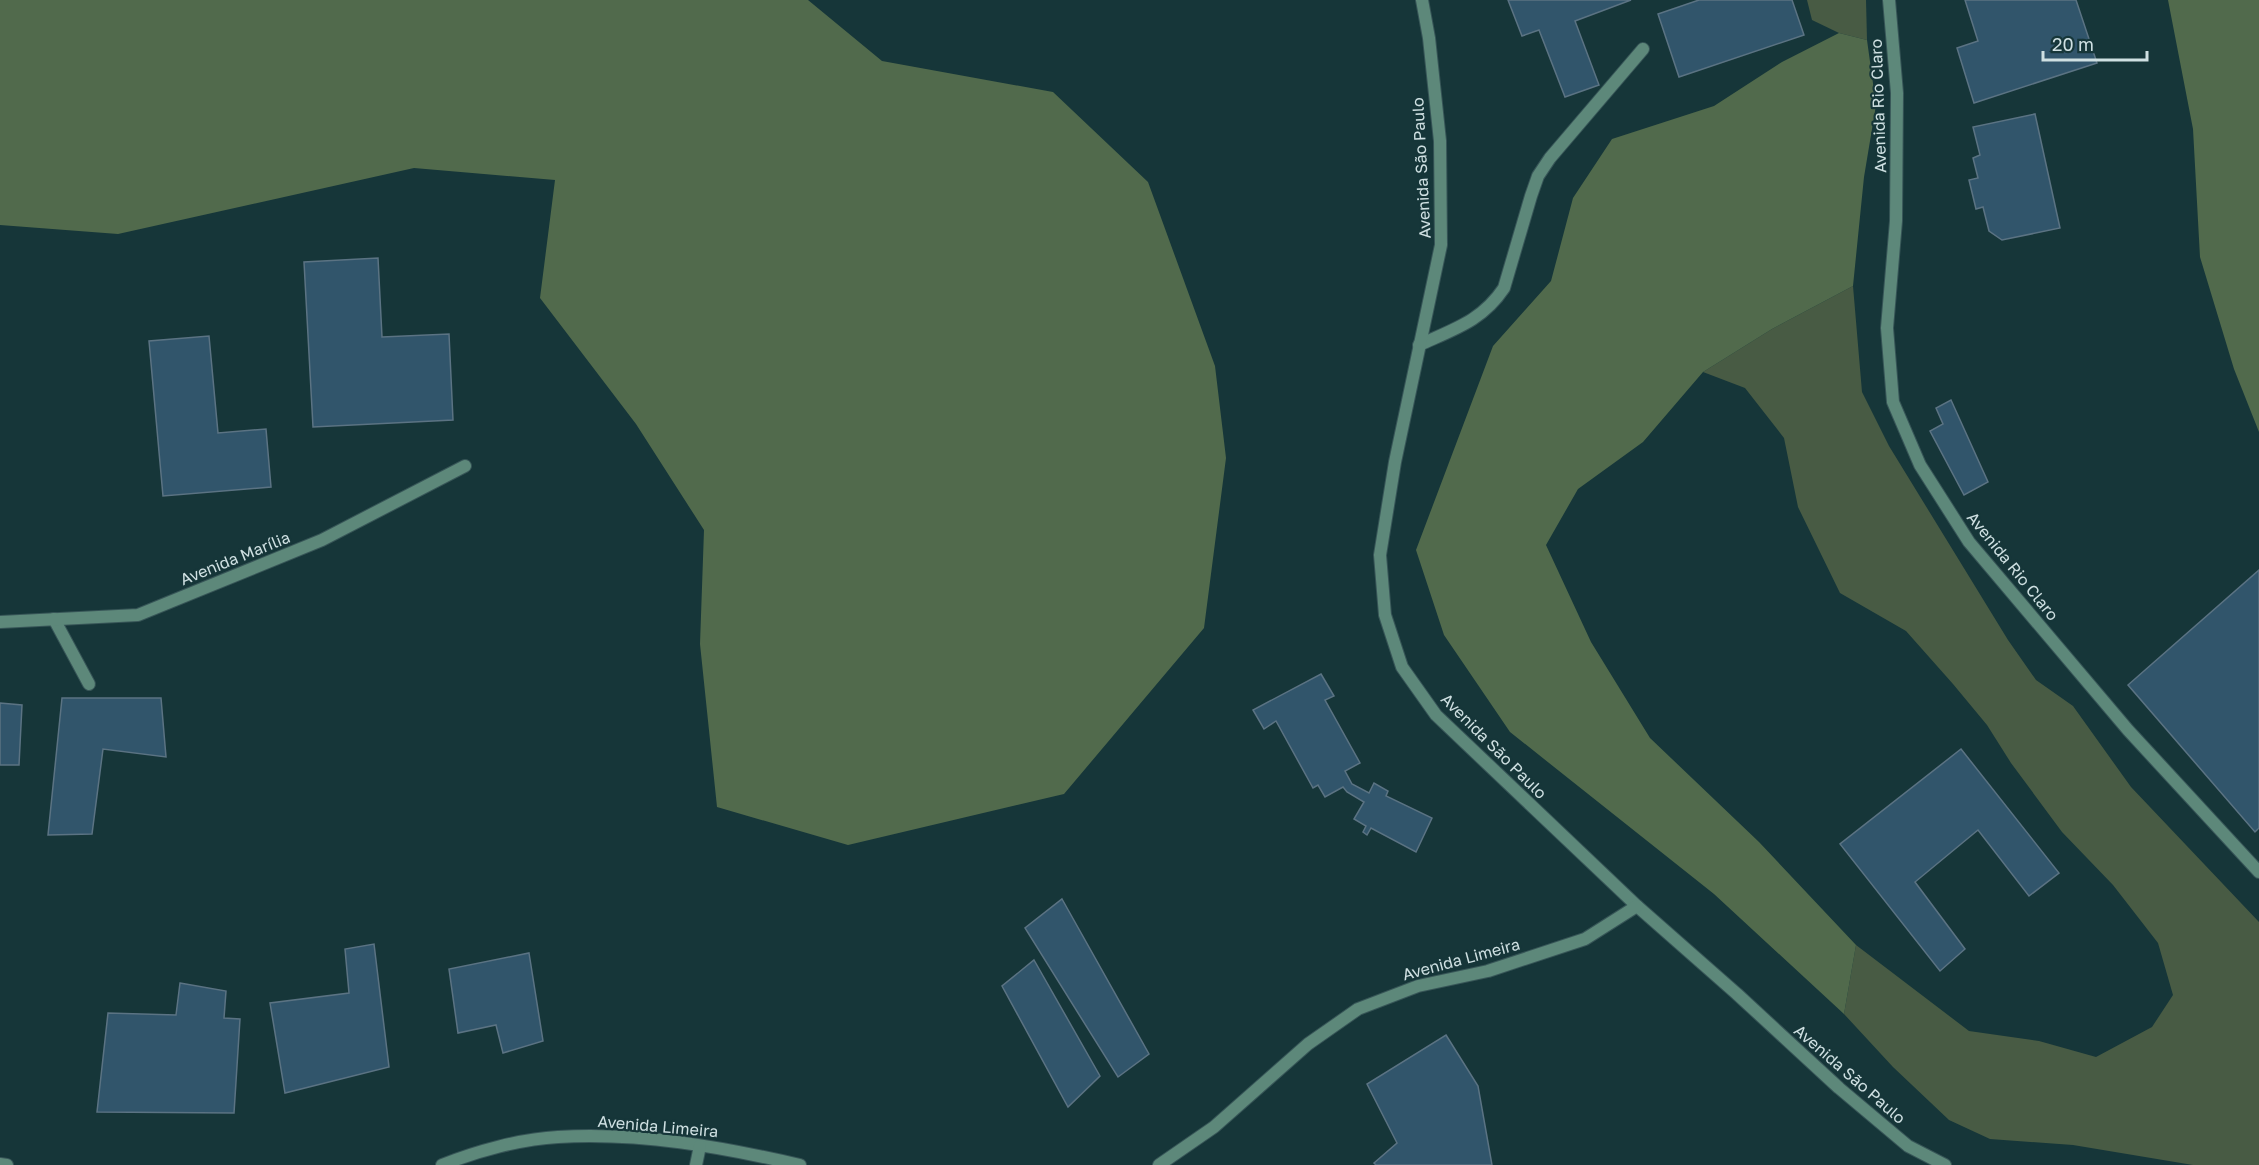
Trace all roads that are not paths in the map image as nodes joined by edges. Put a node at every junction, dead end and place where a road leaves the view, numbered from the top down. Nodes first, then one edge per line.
1 (1422, 0) edge
2 (1889, 0) edge
3 (1643, 49) dead end
4 (1419, 345) junction
5 (465, 466) dead end
6 (54, 620) junction
7 (0, 622) edge
8 (89, 684) dead end
9 (2259, 872) edge
10 (1637, 906) junction
11 (700, 1146) junction
12 (0, 1164) edge
13 (7, 1165) edge
14 (442, 1165) edge
15 (696, 1165) edge
16 (800, 1165) edge
17 (1159, 1165) edge
18 (1945, 1165) edge

1 - 4 street, Avenida São Paulo
2 - 9 street, Avenida Rio Claro
3 - 4 street
4 - 10 street, Avenida São Paulo
5 - 6 street, Avenida Marília
6 - 7 street, Avenida Marília
6 - 8 street
10 - 17 street, Avenida Limeira
10 - 18 street, Avenida São Paulo
11 - 14 street, Avenida Limeira
11 - 15 street
11 - 16 street, Avenida Limeira
12 - 13 street

